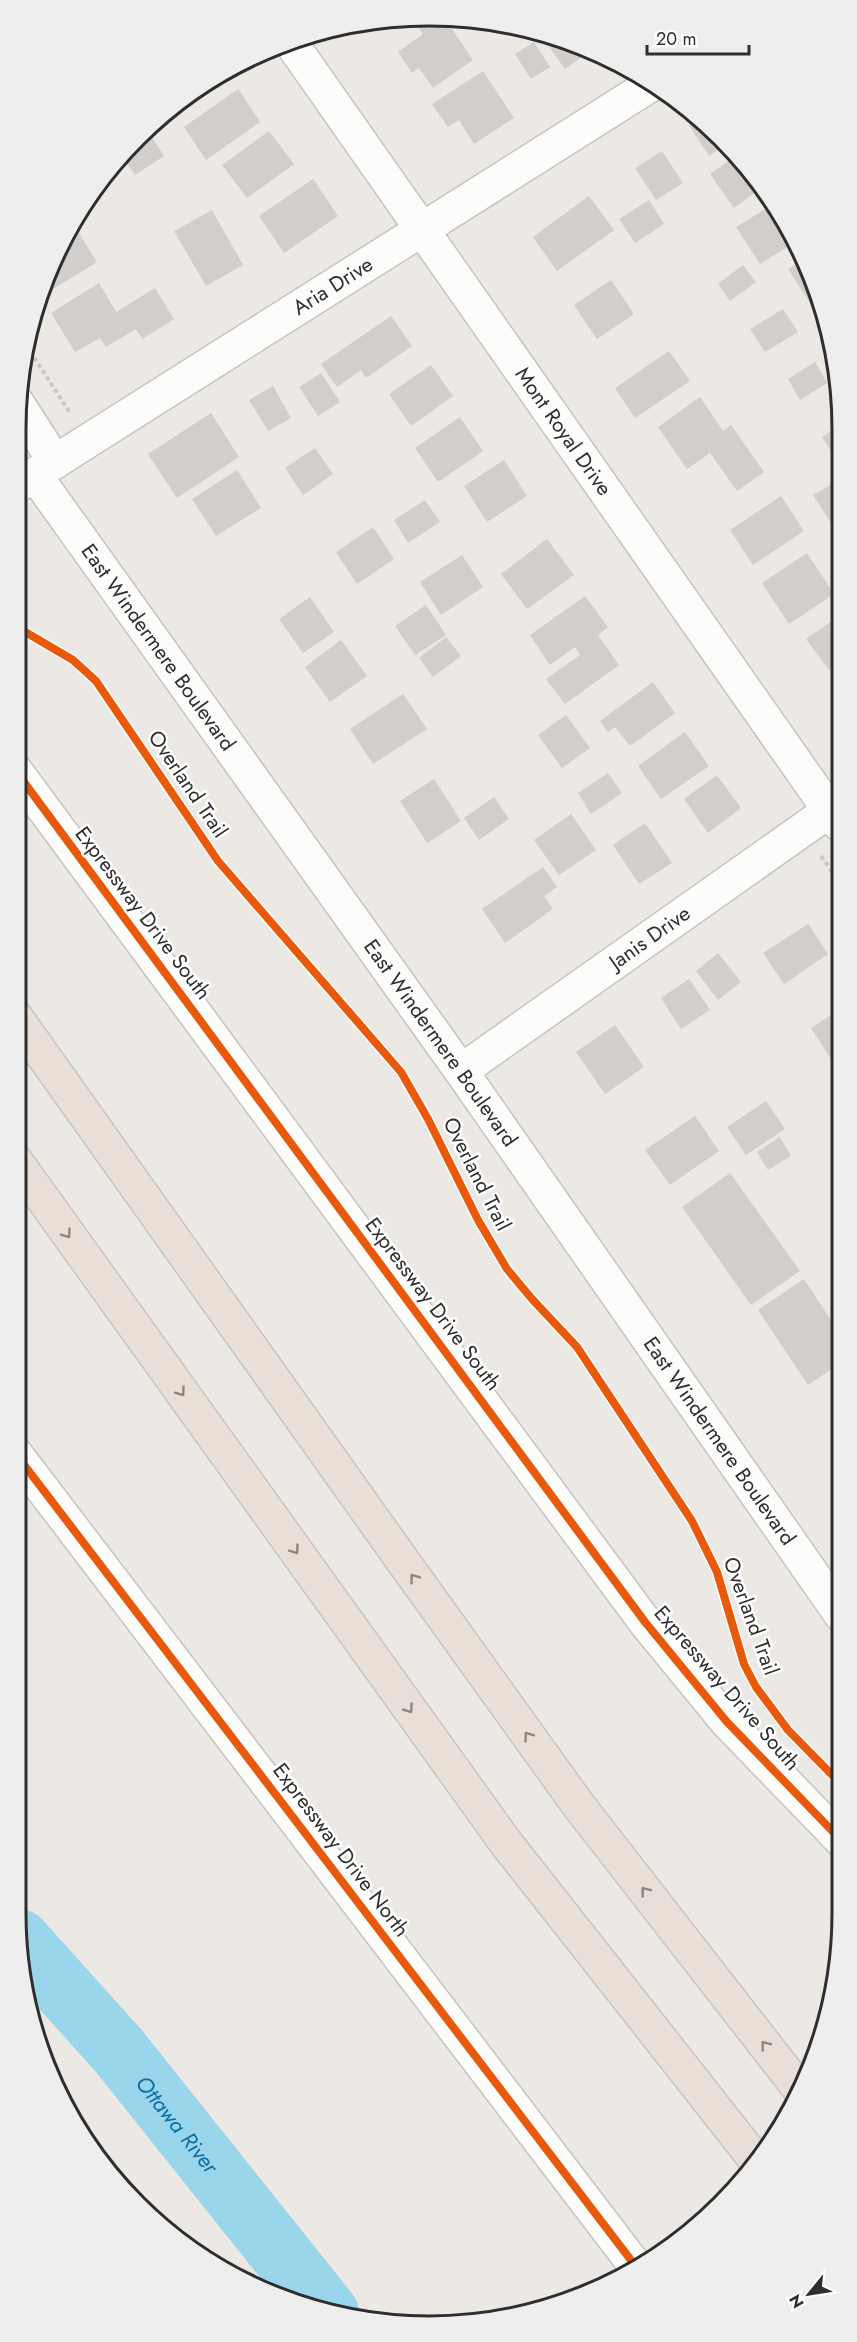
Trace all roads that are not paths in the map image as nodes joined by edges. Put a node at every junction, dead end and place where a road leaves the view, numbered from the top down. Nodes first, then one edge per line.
1 (294, 49) edge
2 (645, 88) edge
3 (422, 229) junction
4 (26, 437) edge
5 (35, 475) edge
6 (26, 785) edge
7 (832, 806) edge
8 (832, 815) edge
9 (26, 1031) edge
10 (461, 1071) junction
11 (26, 1182) edge
12 (26, 1467) edge
13 (832, 1602) edge
14 (832, 1831) edge
15 (794, 2082) edge
16 (752, 2154) edge
17 (633, 2261) edge

1 - 3 street, Mont Royal Drive
2 - 3 street, Aria Drive
3 - 5 street, Aria Drive
3 - 7 street, Mont Royal Drive
4 - 5 street, East Windermere Boulevard
5 - 10 street, East Windermere Boulevard
6 - 14 street, Expressway Drive South
8 - 10 street, Janis Drive
15 -> 9 highway
10 - 13 street, East Windermere Boulevard
11 -> 16 highway
12 - 17 street, Expressway Drive North

